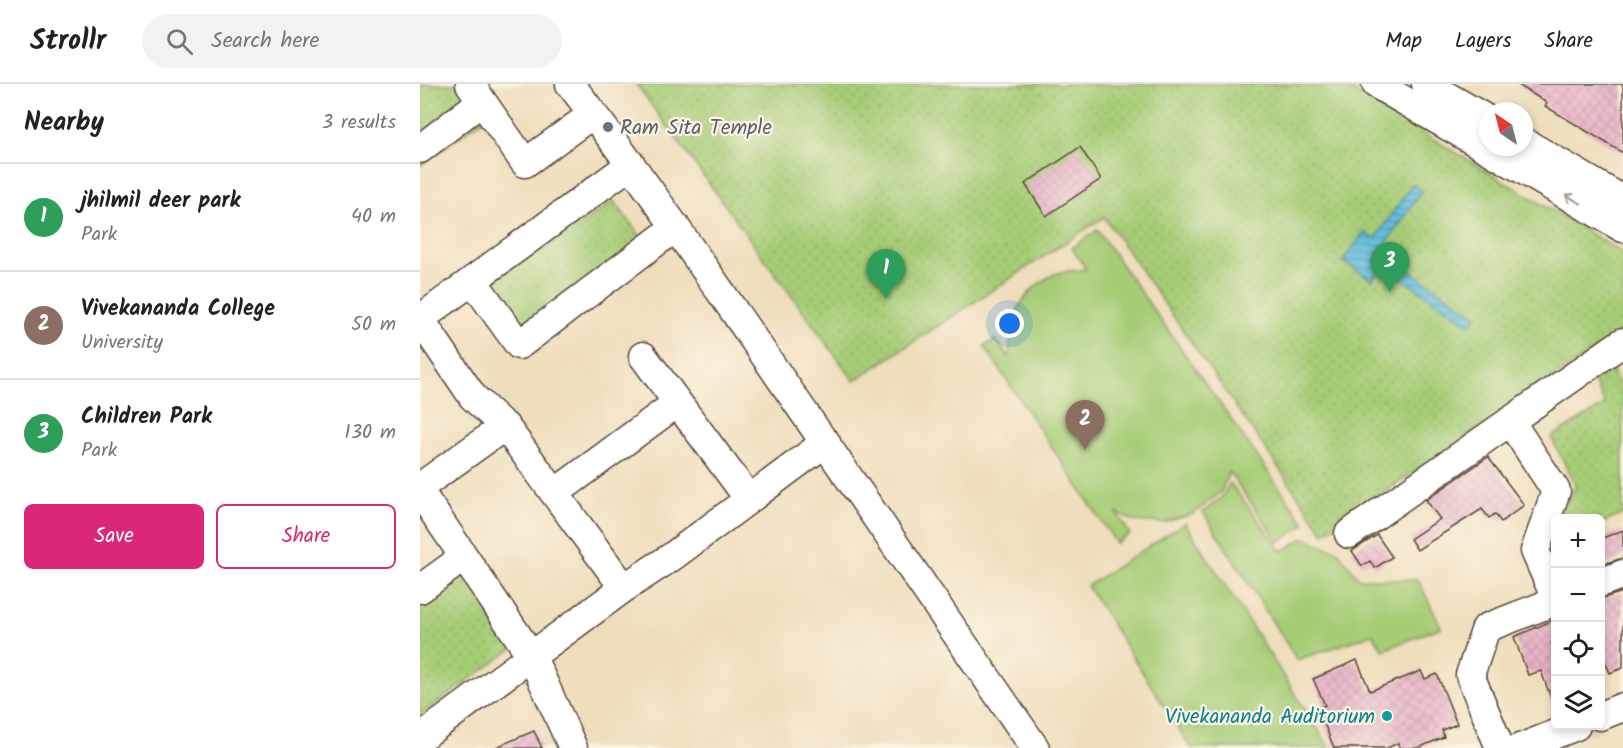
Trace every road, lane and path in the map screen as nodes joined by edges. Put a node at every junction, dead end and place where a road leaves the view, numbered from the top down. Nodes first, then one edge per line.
1 (570, 84) edge
2 (1376, 84) edge
3 (1426, 84) edge
4 (476, 93) edge
5 (1463, 106) edge
6 (593, 114) junction
7 (1479, 115) edge
8 (1533, 147) edge
9 (420, 149) edge
10 (631, 164) junction
11 (1623, 200) edge
12 (675, 227) junction
13 (1623, 228) edge
14 (473, 281) junction
15 (420, 319) edge
16 (1623, 342) edge
17 (643, 356) dead end
18 (677, 403) junction
19 (1510, 421) junction
20 (504, 426) junction
21 (826, 442) junction
22 (420, 492) edge
23 (555, 493) junction
24 (749, 499) junction
25 (1349, 534) dead end
26 (464, 558) junction
27 (1623, 574) edge
28 (1605, 581) edge
29 (624, 588) junction
30 (1551, 588) edge
31 (420, 589) edge
32 (1551, 602) edge
33 (532, 657) junction
34 (1623, 707) edge
35 (1605, 714) edge
36 (1566, 730) edge
37 (420, 738) edge
38 (573, 748) edge
39 (1035, 748) edge
40 (1500, 748) edge
41 (1520, 748) edge

1 - 6 street
2 - 5 street
3 - 5 street
4 - 6 street
4 - 9 street
5 - 7 street
13 -> 5 street
6 - 10 street
8 - 11 street
10 - 12 street
10 - 14 street
12 - 14 street
12 - 21 street
14 - 15 street
15 - 20 street
16 - 19 street
17 - 18 street
18 - 23 street
18 - 24 street
19 - 25 street
19 - 30 street
20 - 22 street
20 - 23 street
21 - 24 street
21 - 39 street
22 - 26 street
23 - 29 street
24 - 29 street
26 - 31 street
26 - 33 street
27 - 28 street
29 - 33 street
32 - 40 street
33 - 37 street
33 - 38 street
34 - 35 street
36 - 41 street

